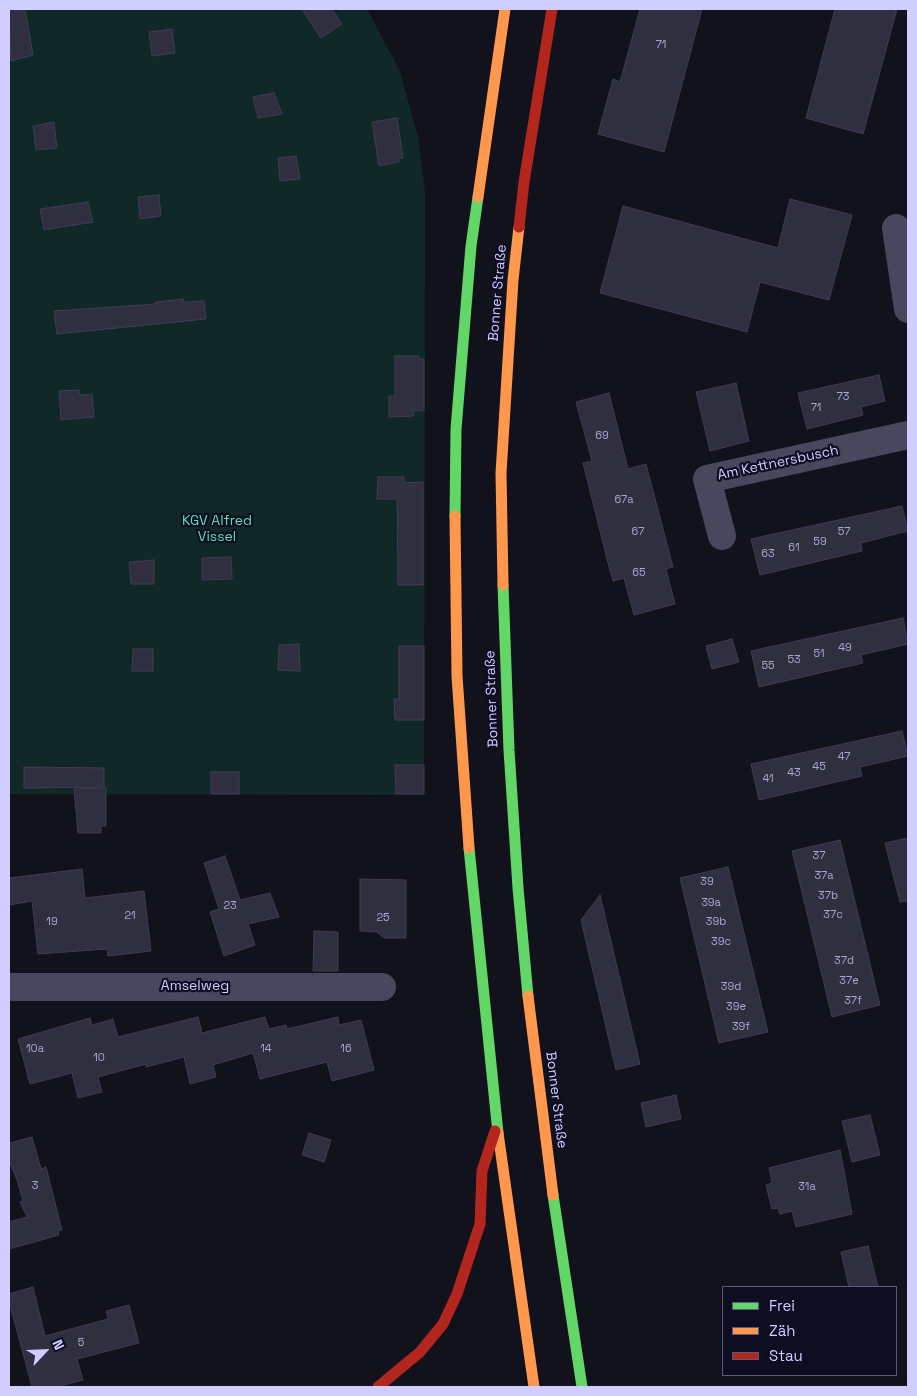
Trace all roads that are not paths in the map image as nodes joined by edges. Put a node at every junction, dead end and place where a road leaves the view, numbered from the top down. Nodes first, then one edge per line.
1 (492, 9) edge
2 (505, 9) edge
3 (552, 9) edge
4 (502, 27) junction
5 (896, 228) dead end
6 (908, 309) edge
7 (908, 435) edge
8 (722, 536) dead end
9 (9, 987) edge
10 (382, 987) dead end
11 (497, 1127) junction
12 (378, 1387) edge
13 (534, 1387) edge
14 (582, 1387) edge

1 - 4 highway
2 - 4 highway
3 - 14 highway, Bonner Straße
4 - 11 highway
5 - 6 street
7 - 8 street, Am Kettnersbusch
9 - 10 street, Amselweg
11 - 12 highway
11 - 13 highway

